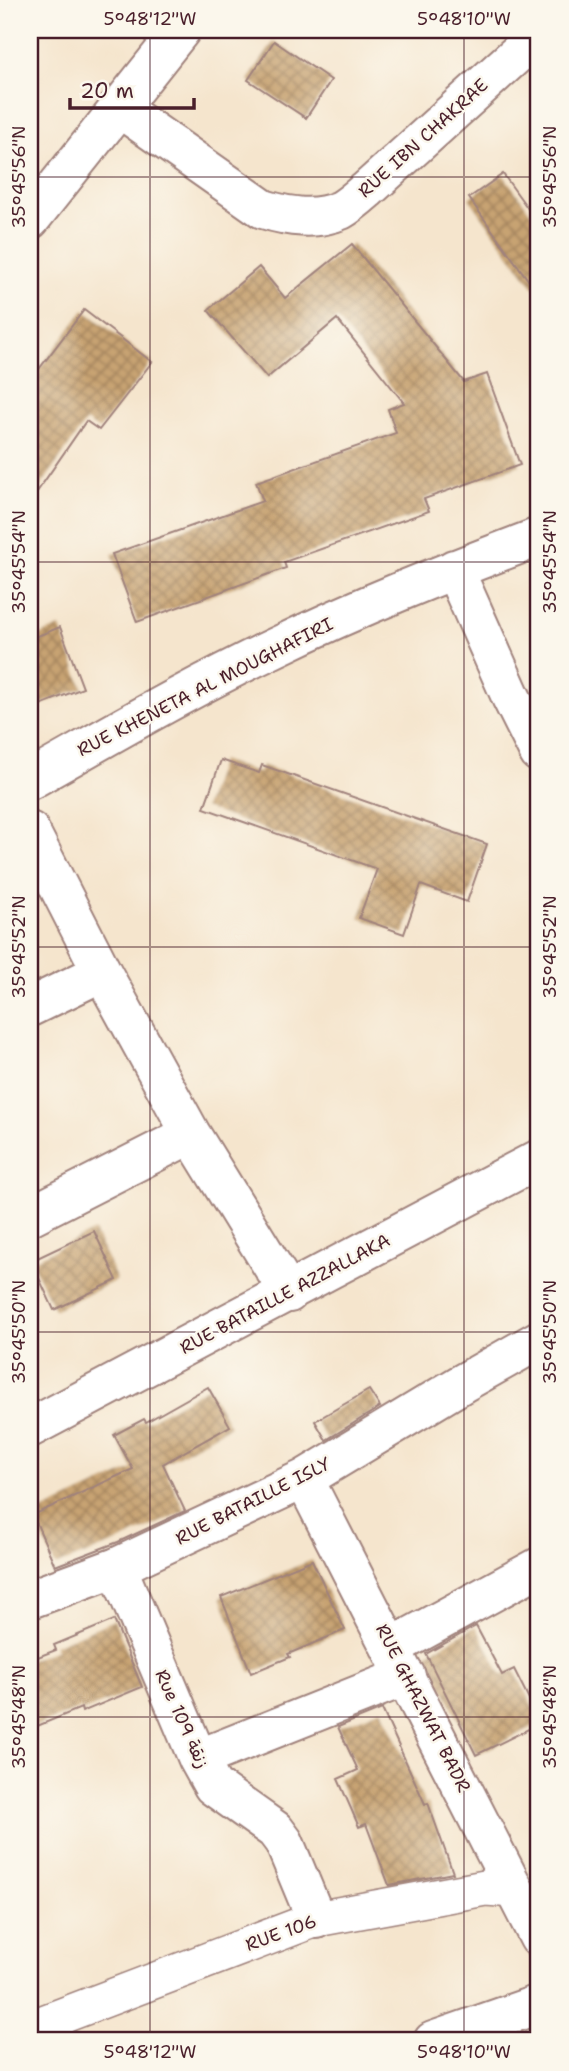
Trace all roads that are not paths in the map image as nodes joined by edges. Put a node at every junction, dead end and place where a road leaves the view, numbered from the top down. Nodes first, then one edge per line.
1 (181, 30) edge
2 (539, 34) edge
3 (118, 107) junction
4 (30, 220) edge
5 (539, 537) edge
6 (454, 569) junction
7 (539, 752) edge
8 (30, 779) edge
9 (30, 831) edge
10 (102, 972) junction
11 (30, 1007) edge
12 (191, 1134) junction
13 (539, 1159) edge
14 (30, 1216) edge
15 (289, 1293) junction
16 (539, 1340) edge
17 (30, 1428) edge
18 (304, 1479) junction
19 (117, 1567) junction
20 (539, 1567) edge
21 (30, 1599) edge
22 (399, 1662) junction
23 (198, 1759) junction
24 (527, 1882) edge
25 (316, 1919) junction
26 (539, 1938) edge
27 (539, 2004) edge
28 (30, 2028) edge
29 (433, 2041) edge

1 - 3 street
2 - 3 street, RUE IBN CHAKRAE
3 - 4 street
5 - 6 street, RUE KHENETA AL MOUGHAFIRI
6 - 7 street
6 - 8 street, RUE KHENETA AL MOUGHAFIRI
9 - 10 street
10 - 11 street
10 - 12 street
12 - 14 street
12 - 15 street
13 - 15 street, RUE BATAILLE AZZALLAKA
15 - 17 street, RUE BATAILLE AZZALLAKA
16 - 18 street, RUE BATAILLE ISLY
18 - 19 street, RUE BATAILLE ISLY
18 - 22 street, RUE GHAZWAT BADR
19 - 21 street, RUE BATAILLE ISLY
19 - 23 street, Rue 109 زنقة
20 - 22 street
22 - 23 street
22 - 24 street, RUE GHAZWAT BADR
23 - 25 street, Rue 109 زنقة
24 - 25 street, RUE 106
24 - 26 street, RUE GHAZWAT BADR
25 - 28 street, RUE 106
27 - 29 street

